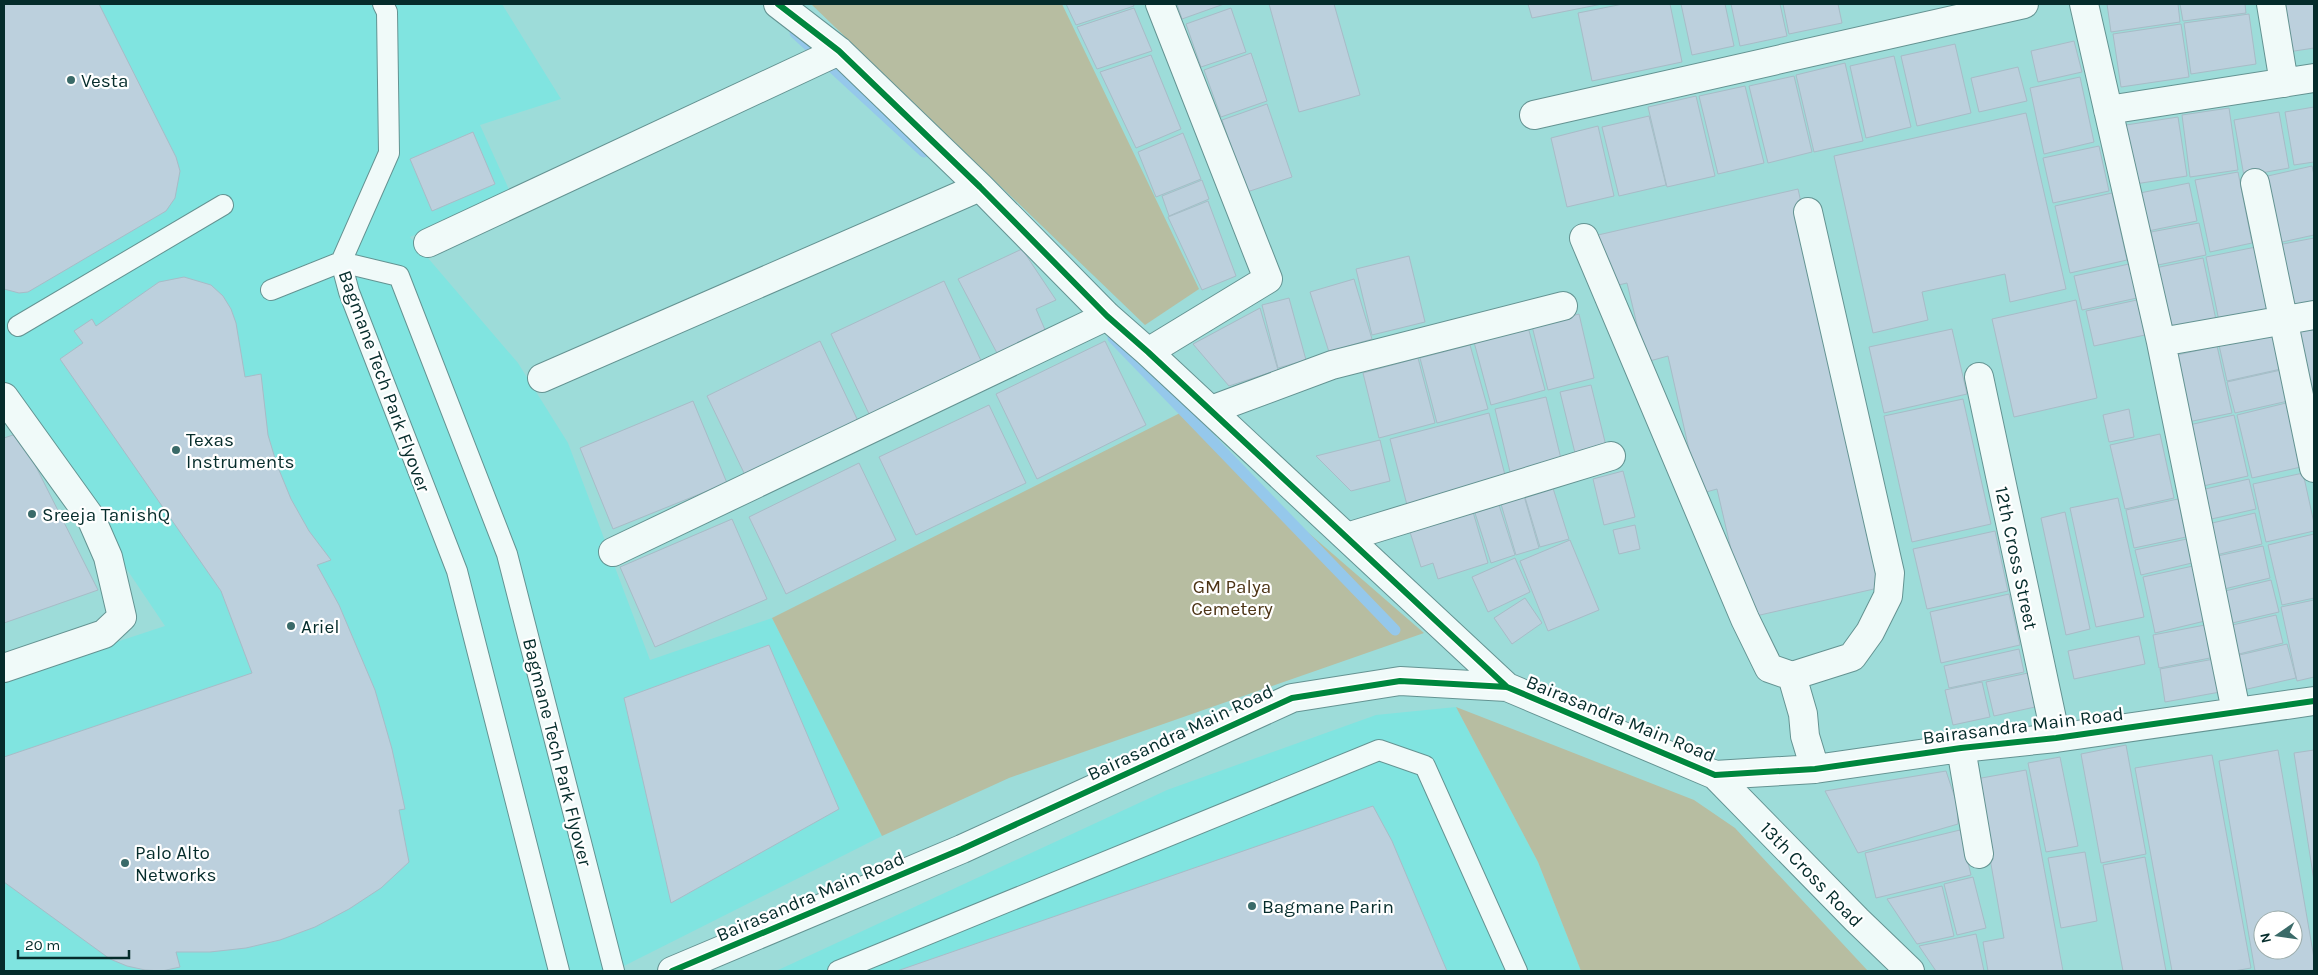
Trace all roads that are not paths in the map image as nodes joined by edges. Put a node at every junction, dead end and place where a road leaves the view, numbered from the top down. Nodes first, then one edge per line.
1 (383, 4) edge
2 (778, 4) edge
3 (1160, 4) edge
4 (2024, 4) edge
5 (2084, 4) edge
6 (2271, 4) edge
7 (839, 51) junction
8 (2314, 78) edge
9 (2284, 84) junction
10 (2108, 110) junction
11 (1534, 115) dead end
12 (2255, 183) dead end
13 (980, 187) junction
14 (223, 205) dead end
15 (1808, 212) dead end
16 (1584, 238) dead end
17 (428, 244) dead end
18 (341, 262) junction
19 (271, 290) dead end
20 (1563, 306) dead end
21 (2314, 315) edge
22 (1106, 316) junction
23 (2283, 320) junction
24 (18, 326) dead end
25 (2161, 342) junction
26 (1148, 352) junction
27 (1978, 377) dead end
28 (542, 378) dead end
29 (7, 408) edge
30 (1211, 410) junction
31 (1611, 456) dead end
32 (2314, 468) edge
33 (1347, 537) junction
34 (613, 552) dead end
35 (4, 668) edge
36 (1792, 676) junction
37 (1507, 687) junction
38 (2314, 701) edge
39 (2236, 711) junction
40 (2056, 738) junction
41 (1961, 748) junction
42 (1815, 770) junction
43 (1715, 774) junction
44 (1979, 854) dead end
45 (560, 971) edge
46 (614, 971) edge
47 (672, 971) edge
48 (838, 971) edge
49 (1516, 971) edge
50 (1910, 971) edge

1 - 18 lane
2 - 7 street
3 - 26 street
4 - 11 street
5 - 10 street
6 - 9 street
7 - 13 street
7 - 17 street
8 - 9 street
9 - 10 street
10 - 25 street
12 - 23 street
13 - 22 street
13 - 28 street
14 - 24 lane
15 - 36 street
16 - 36 street
18 - 19 lane
18 - 45 lane, Bagmane Tech Park Flyover
18 - 46 lane, Bagmane Tech Park Flyover
20 - 30 street
21 - 23 street
22 - 26 street
22 - 34 street
23 - 25 street
23 - 32 street
25 - 39 street
26 - 30 street
27 - 40 street, 12th Cross Street
29 - 35 street
30 - 33 street
31 - 33 street
33 - 37 street
36 - 42 street
37 - 43 street, Bairasandra Main Road
37 - 47 street, Bairasandra Main Road
38 - 39 street, Bairasandra Main Road
39 - 40 street, Bairasandra Main Road
40 - 41 street, Bairasandra Main Road
41 - 42 street, Bairasandra Main Road
41 - 44 street
42 - 43 street, Bairasandra Main Road
43 - 50 street, 13th Cross Road
48 - 49 lane

